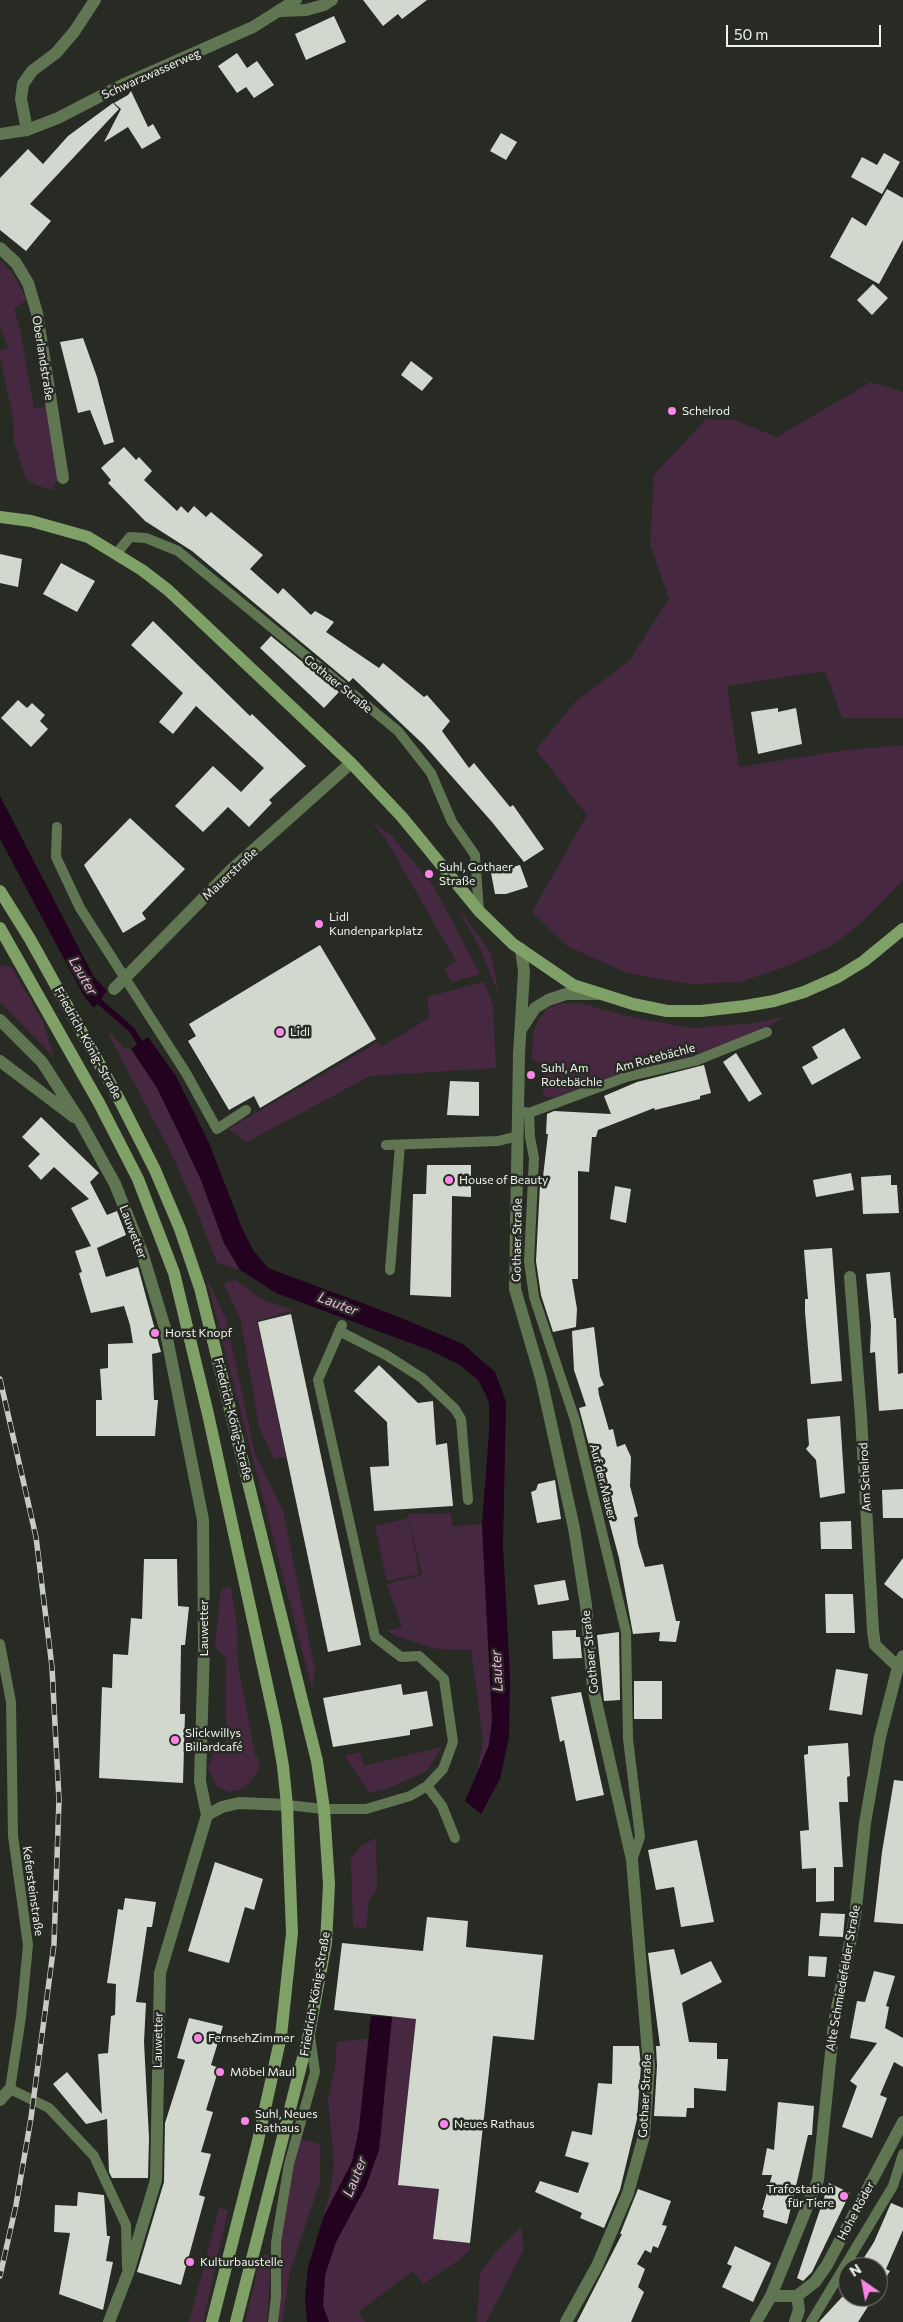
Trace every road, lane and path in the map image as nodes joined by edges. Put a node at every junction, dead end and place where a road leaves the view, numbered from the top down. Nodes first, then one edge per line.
1 (95, 0) edge
2 (296, 0) edge
3 (332, 0) edge
4 (280, 11) junction
5 (27, 130) junction
6 (0, 134) edge
7 (0, 248) edge
8 (62, 478) dead end
9 (0, 517) edge
10 (118, 553) junction
11 (351, 763) junction
12 (57, 827) dead end
13 (0, 891) edge
14 (479, 911) junction
15 (2, 935) edge
16 (900, 936) edge
17 (521, 950) junction
18 (124, 979) junction
19 (114, 989) dead end
20 (597, 994) junction
21 (0, 1020) edge
22 (522, 1028) junction
23 (767, 1032) dead end
24 (0, 1061) edge
25 (246, 1110) dead end
26 (525, 1112) junction
27 (80, 1121) junction
28 (518, 1142) junction
29 (400, 1145) junction
30 (386, 1146) dead end
31 (390, 1270) dead end
32 (850, 1277) dead end
33 (468, 1500) dead end
34 (0, 1644) edge
35 (900, 1661) edge
36 (426, 1786) junction
37 (287, 1805) junction
38 (324, 1809) junction
39 (207, 1815) junction
40 (456, 1838) dead end
41 (632, 1860) junction
42 (310, 2034) junction
43 (10, 2089) junction
44 (0, 2100) edge
45 (903, 2122) edge
46 (903, 2154) edge
47 (128, 2273) junction
48 (771, 2296) junction
49 (797, 2296) junction
50 (109, 2322) edge
51 (212, 2322) edge
52 (236, 2322) edge
53 (273, 2322) edge
54 (566, 2322) edge
55 (756, 2322) edge
56 (795, 2322) edge
57 (811, 2322) edge

1 - 5 street
2 - 4 street, Schwarzwasserweg
3 - 4 street
4 - 5 street, Schwarzwasserweg
5 - 6 street, Schwarzwasserweg
7 - 8 street, Oberlandstraße
9 - 10 main road
10 - 11 main road
10 - 14 lane, Gothaer Straße
11 - 14 main road
11 - 18 street, Mauerstraße
12 - 18 lane
13 - 38 main road, Friedrich-König-Straße
14 - 17 main road
15 - 37 main road, Friedrich-König-Straße
16 - 20 main road
17 - 20 main road
17 - 22 street, Gothaer Straße
18 - 19 street, Mauerstraße
18 - 25 lane
20 - 22 street, Gothaer Straße
21 - 27 street, Lauwetter
22 - 26 street, Gothaer Straße
23 - 26 lane, Am Rotebächle
24 - 27 street
26 - 28 street, Gothaer Straße
26 - 41 lane, Auf der Mauer
27 - 39 street, Lauwetter
28 - 29 lane
28 - 41 street, Gothaer Straße
29 - 30 lane
29 - 31 lane
32 - 35 street, Am Schelrod
33 - 36 lane
34 - 43 lane, Kefersteinstraße
35 - 48 street, Alte Schmiedefelder Straße
36 - 38 lane
36 - 40 lane
37 - 38 lane
37 - 39 street
37 - 51 main road, Friedrich-König-Straße
38 - 42 main road, Friedrich-König-Straße
39 - 47 street, Lauwetter
41 - 54 street, Gothaer Straße
42 - 52 main road, Friedrich-König-Straße
42 - 53 lane
43 - 44 street
43 - 47 lane
45 - 49 street, Hohe Röder
46 - 57 lane, Hohe Röder
47 - 50 street, Lauwetter
48 - 49 street
48 - 55 street, Alte Schmiedefelder Straße
49 - 56 street

